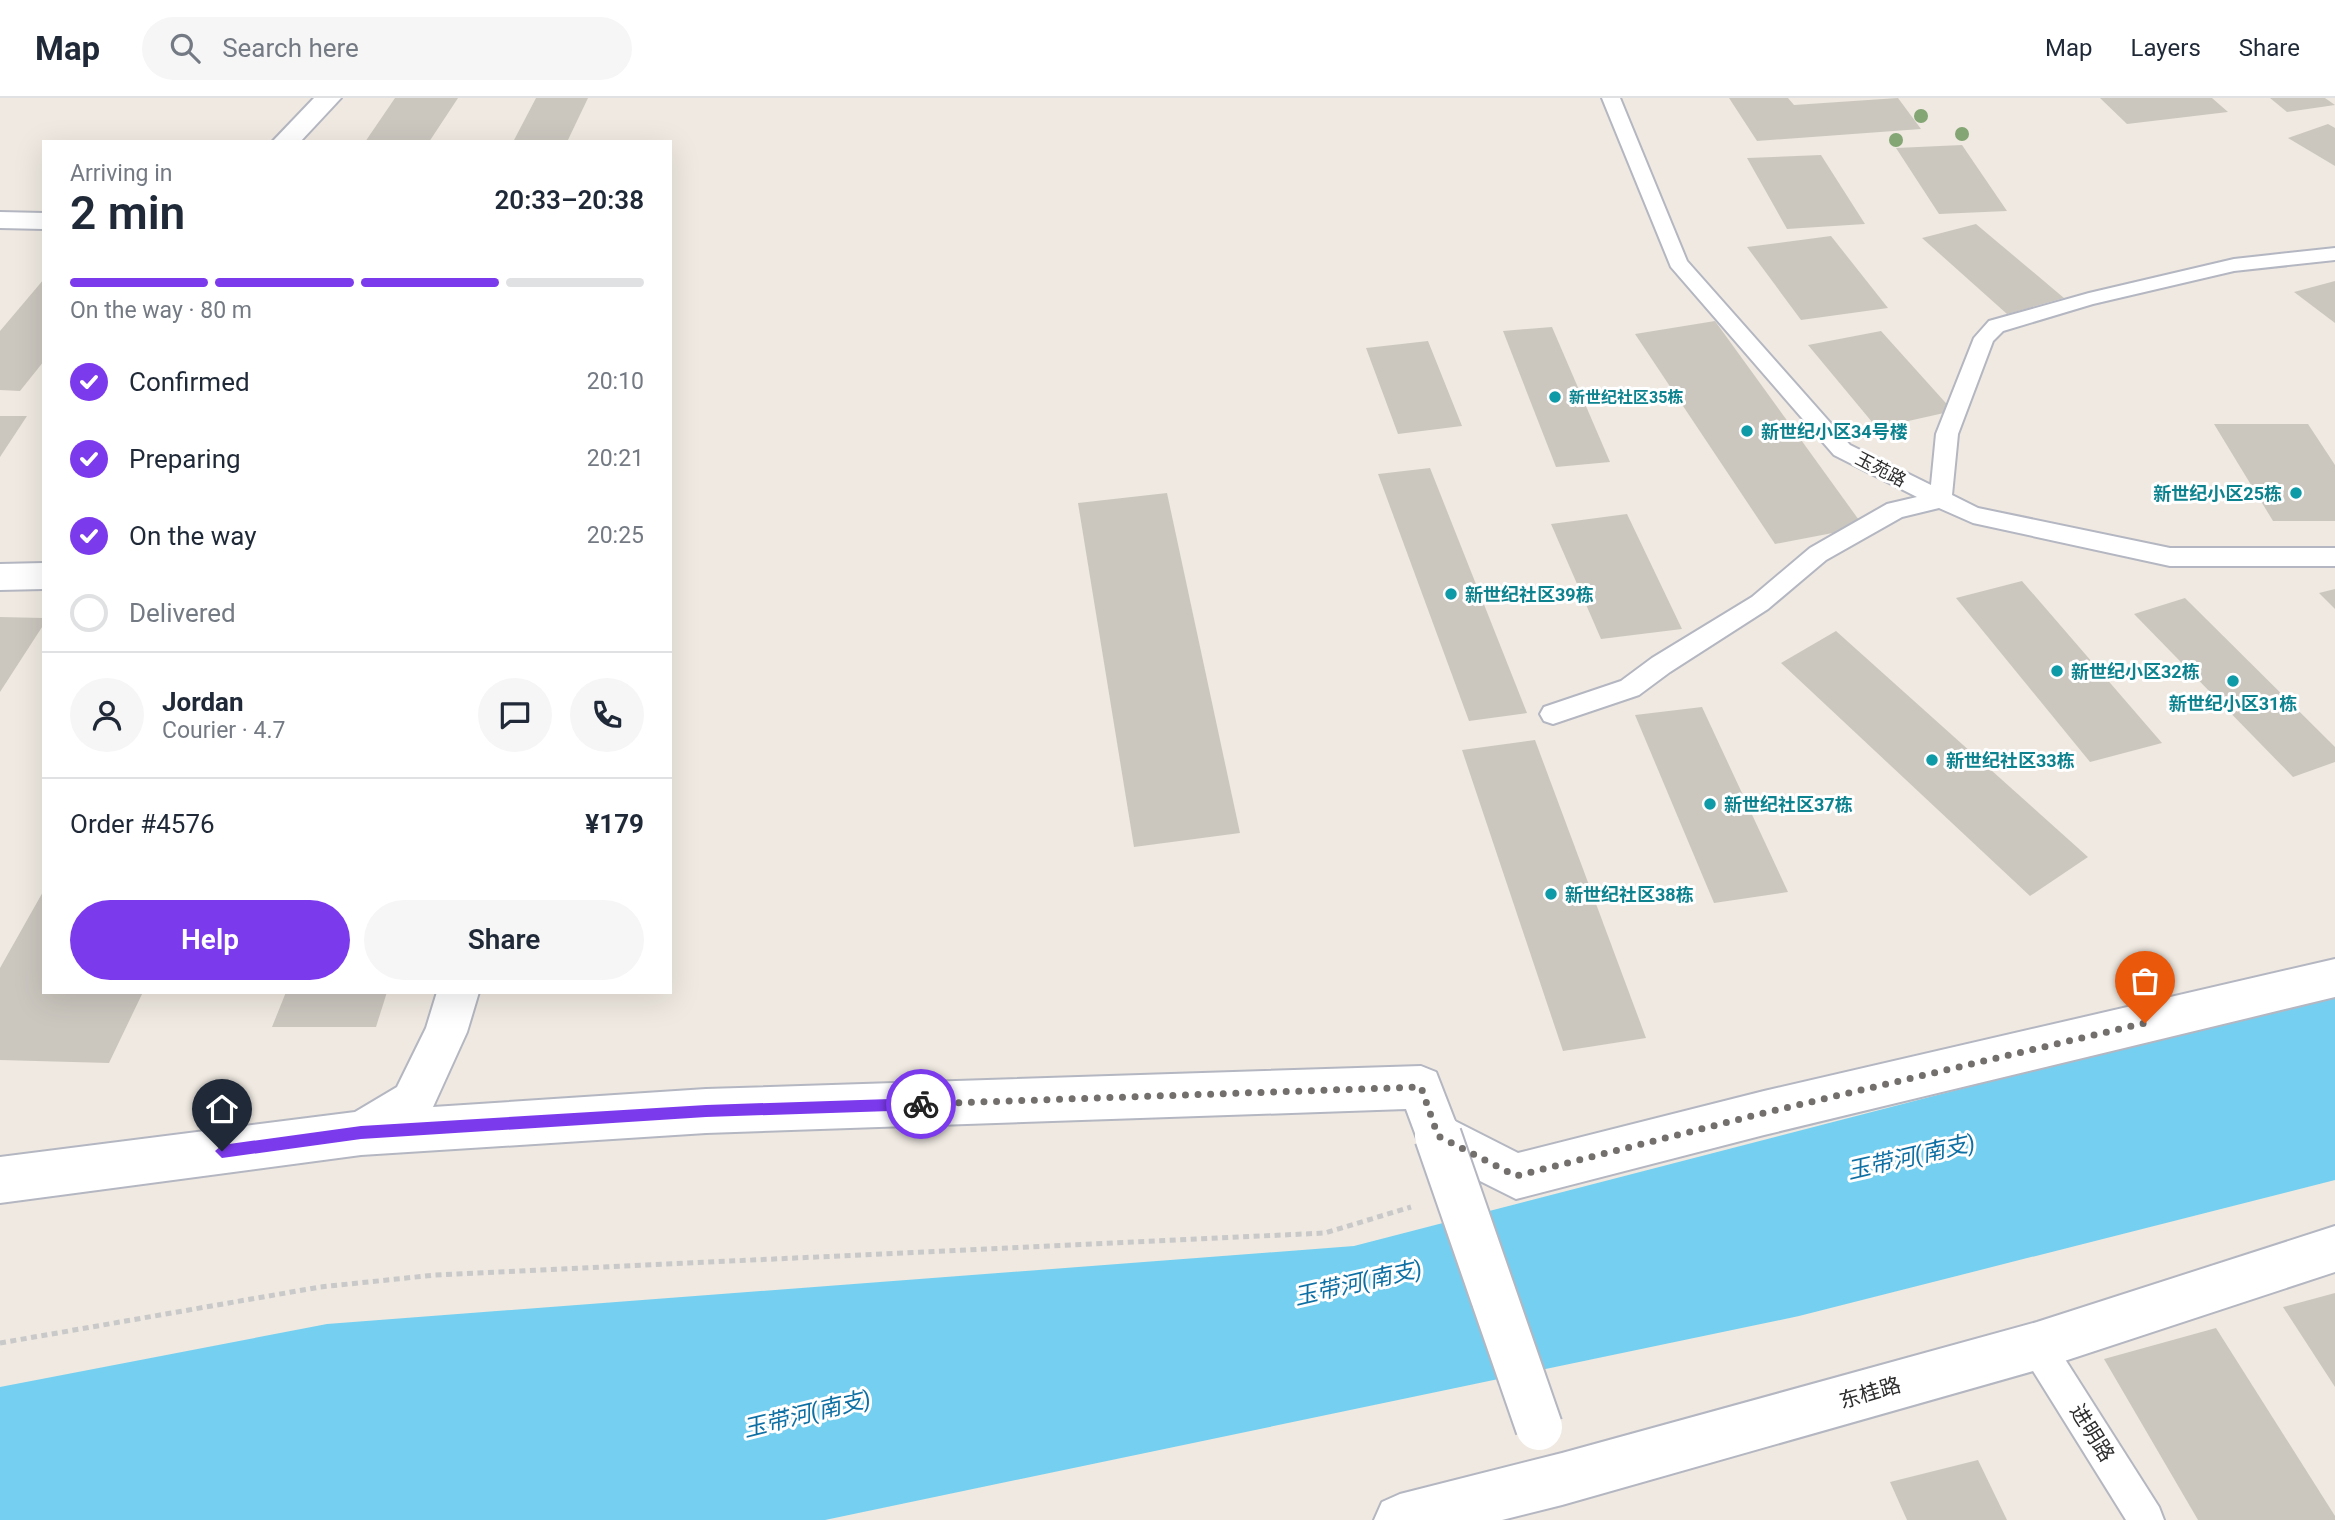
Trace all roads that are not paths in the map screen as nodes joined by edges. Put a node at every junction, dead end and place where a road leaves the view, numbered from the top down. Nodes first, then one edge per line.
1 (328, 98) edge
2 (1611, 98) edge
3 (287, 140) edge
4 (0, 220) edge
5 (42, 222) edge
6 (2335, 254) edge
7 (1941, 499) junction
8 (2335, 556) edge
9 (42, 576) edge
10 (0, 577) edge
11 (1553, 714) dead end
12 (2335, 978) edge
13 (457, 994) edge
14 (361, 1133) junction
15 (1438, 1136) junction
16 (0, 1180) edge
17 (2335, 1249) edge
18 (2038, 1346) junction
19 (1562, 1479) junction
20 (1400, 1520) edge
21 (2146, 1520) edge

1 - 3 street
2 - 7 lane, 玉苑路
4 - 5 street
6 - 7 lane
7 - 8 lane, 玉苑路
7 - 11 lane
9 - 10 street
12 - 15 street
13 - 14 street
14 - 15 street
14 - 16 street
15 - 19 street, bridge
17 - 18 street, 东桂路
18 - 19 street, 东桂路
18 - 21 lane, 进明路
19 - 20 street, 东桂路

